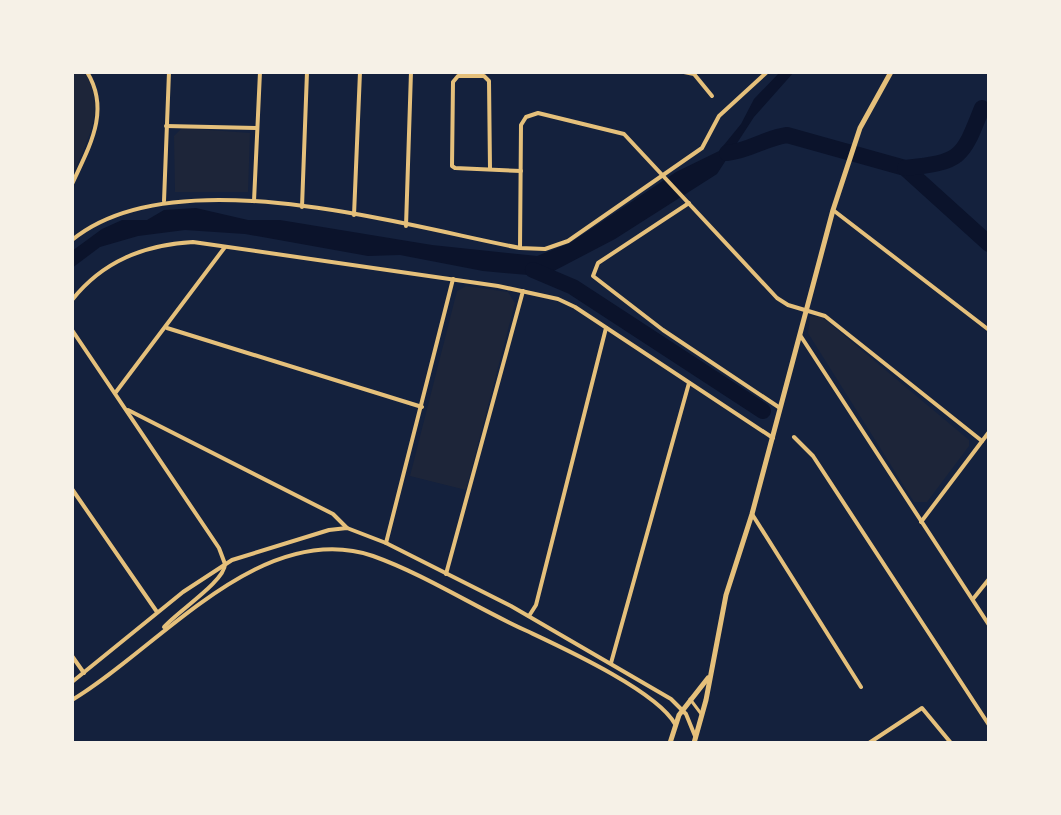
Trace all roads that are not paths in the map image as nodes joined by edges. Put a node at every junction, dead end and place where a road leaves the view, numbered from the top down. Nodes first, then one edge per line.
1 (87, 72) edge
2 (169, 72) edge
3 (260, 72) edge
4 (307, 72) edge
5 (360, 72) edge
6 (411, 72) edge
7 (684, 72) edge
8 (767, 72) edge
9 (891, 72) edge
10 (695, 73) edge
11 (712, 96) dead end
12 (166, 126) junction
13 (257, 128) junction
14 (490, 169) junction
15 (521, 171) junction
16 (667, 176) junction
17 (72, 184) edge
18 (164, 201) junction
19 (254, 202) junction
20 (690, 203) junction
21 (302, 207) junction
22 (833, 210) junction
23 (354, 215) junction
24 (406, 226) junction
25 (72, 240) edge
26 (226, 245) junction
27 (520, 248) junction
28 (453, 279) junction
29 (523, 291) junction
30 (72, 300) edge
31 (806, 310) junction
32 (167, 328) junction
33 (606, 328) junction
34 (72, 330) edge
35 (989, 330) edge
36 (800, 335) junction
37 (689, 383) junction
38 (116, 392) junction
39 (422, 407) junction
40 (780, 408) junction
41 (127, 410) junction
42 (989, 432) edge
43 (794, 437) dead end
44 (773, 438) junction
45 (982, 441) junction
46 (72, 489) edge
47 (752, 514) junction
48 (921, 522) junction
49 (347, 528) junction
50 (386, 543) junction
51 (225, 564) junction
52 (446, 575) junction
53 (989, 579) edge
54 (973, 600) junction
55 (157, 612) junction
56 (529, 616) junction
57 (989, 625) edge
58 (154, 637) junction
59 (72, 656) edge
60 (611, 663) junction
61 (84, 673) junction
62 (708, 677) junction
63 (72, 682) edge
64 (861, 687) dead end
65 (690, 699) junction
66 (72, 700) edge
67 (683, 709) junction
68 (702, 715) junction
69 (675, 724) junction
70 (989, 725) edge
71 (696, 741) edge
72 (670, 743) edge
73 (869, 743) edge
74 (951, 743) edge

1 - 17 street
2 - 12 street
3 - 13 street
4 - 21 street
5 - 23 street
6 - 24 street
7 - 10 street
8 - 16 street
9 - 22 main road
10 - 11 street
12 - 13 street
12 - 18 street
13 - 19 street
14 - 14 street
14 - 15 street
15 - 16 street
15 - 27 street
16 - 20 street
16 - 27 street
18 - 19 street
18 - 25 street
19 - 21 street
20 - 31 street
20 - 40 street
21 - 23 street
22 - 31 main road
22 - 35 street
23 - 24 street
24 - 27 street
26 - 28 street
26 - 30 street
26 - 32 street
28 - 29 street
28 - 39 street
29 - 33 street
29 - 52 street
31 - 36 main road
31 - 45 street
32 - 38 street
32 - 39 street
33 - 37 street
33 - 56 street
34 - 38 street
36 - 40 main road
36 - 48 street
37 - 44 street
37 - 60 street
38 - 41 street
39 - 50 street
40 - 44 main road
41 - 49 street
41 - 51 street
42 - 45 street
43 - 70 street
44 - 47 main road
45 - 48 street
46 - 55 street
47 - 62 main road
47 - 64 street
48 - 54 street
49 - 50 street
49 - 51 street
50 - 52 street
51 - 55 street
51 - 58 street
52 - 56 street
53 - 54 street
54 - 57 street
55 - 61 street
56 - 60 street
58 - 66 street
58 - 69 street
59 - 61 street
60 - 67 street
61 - 63 street
62 - 65 main road
62 - 68 main road
65 - 67 main road
65 - 68 street
67 - 69 main road
67 - 71 street
68 - 71 main road
69 - 72 main road
73 - 74 street

